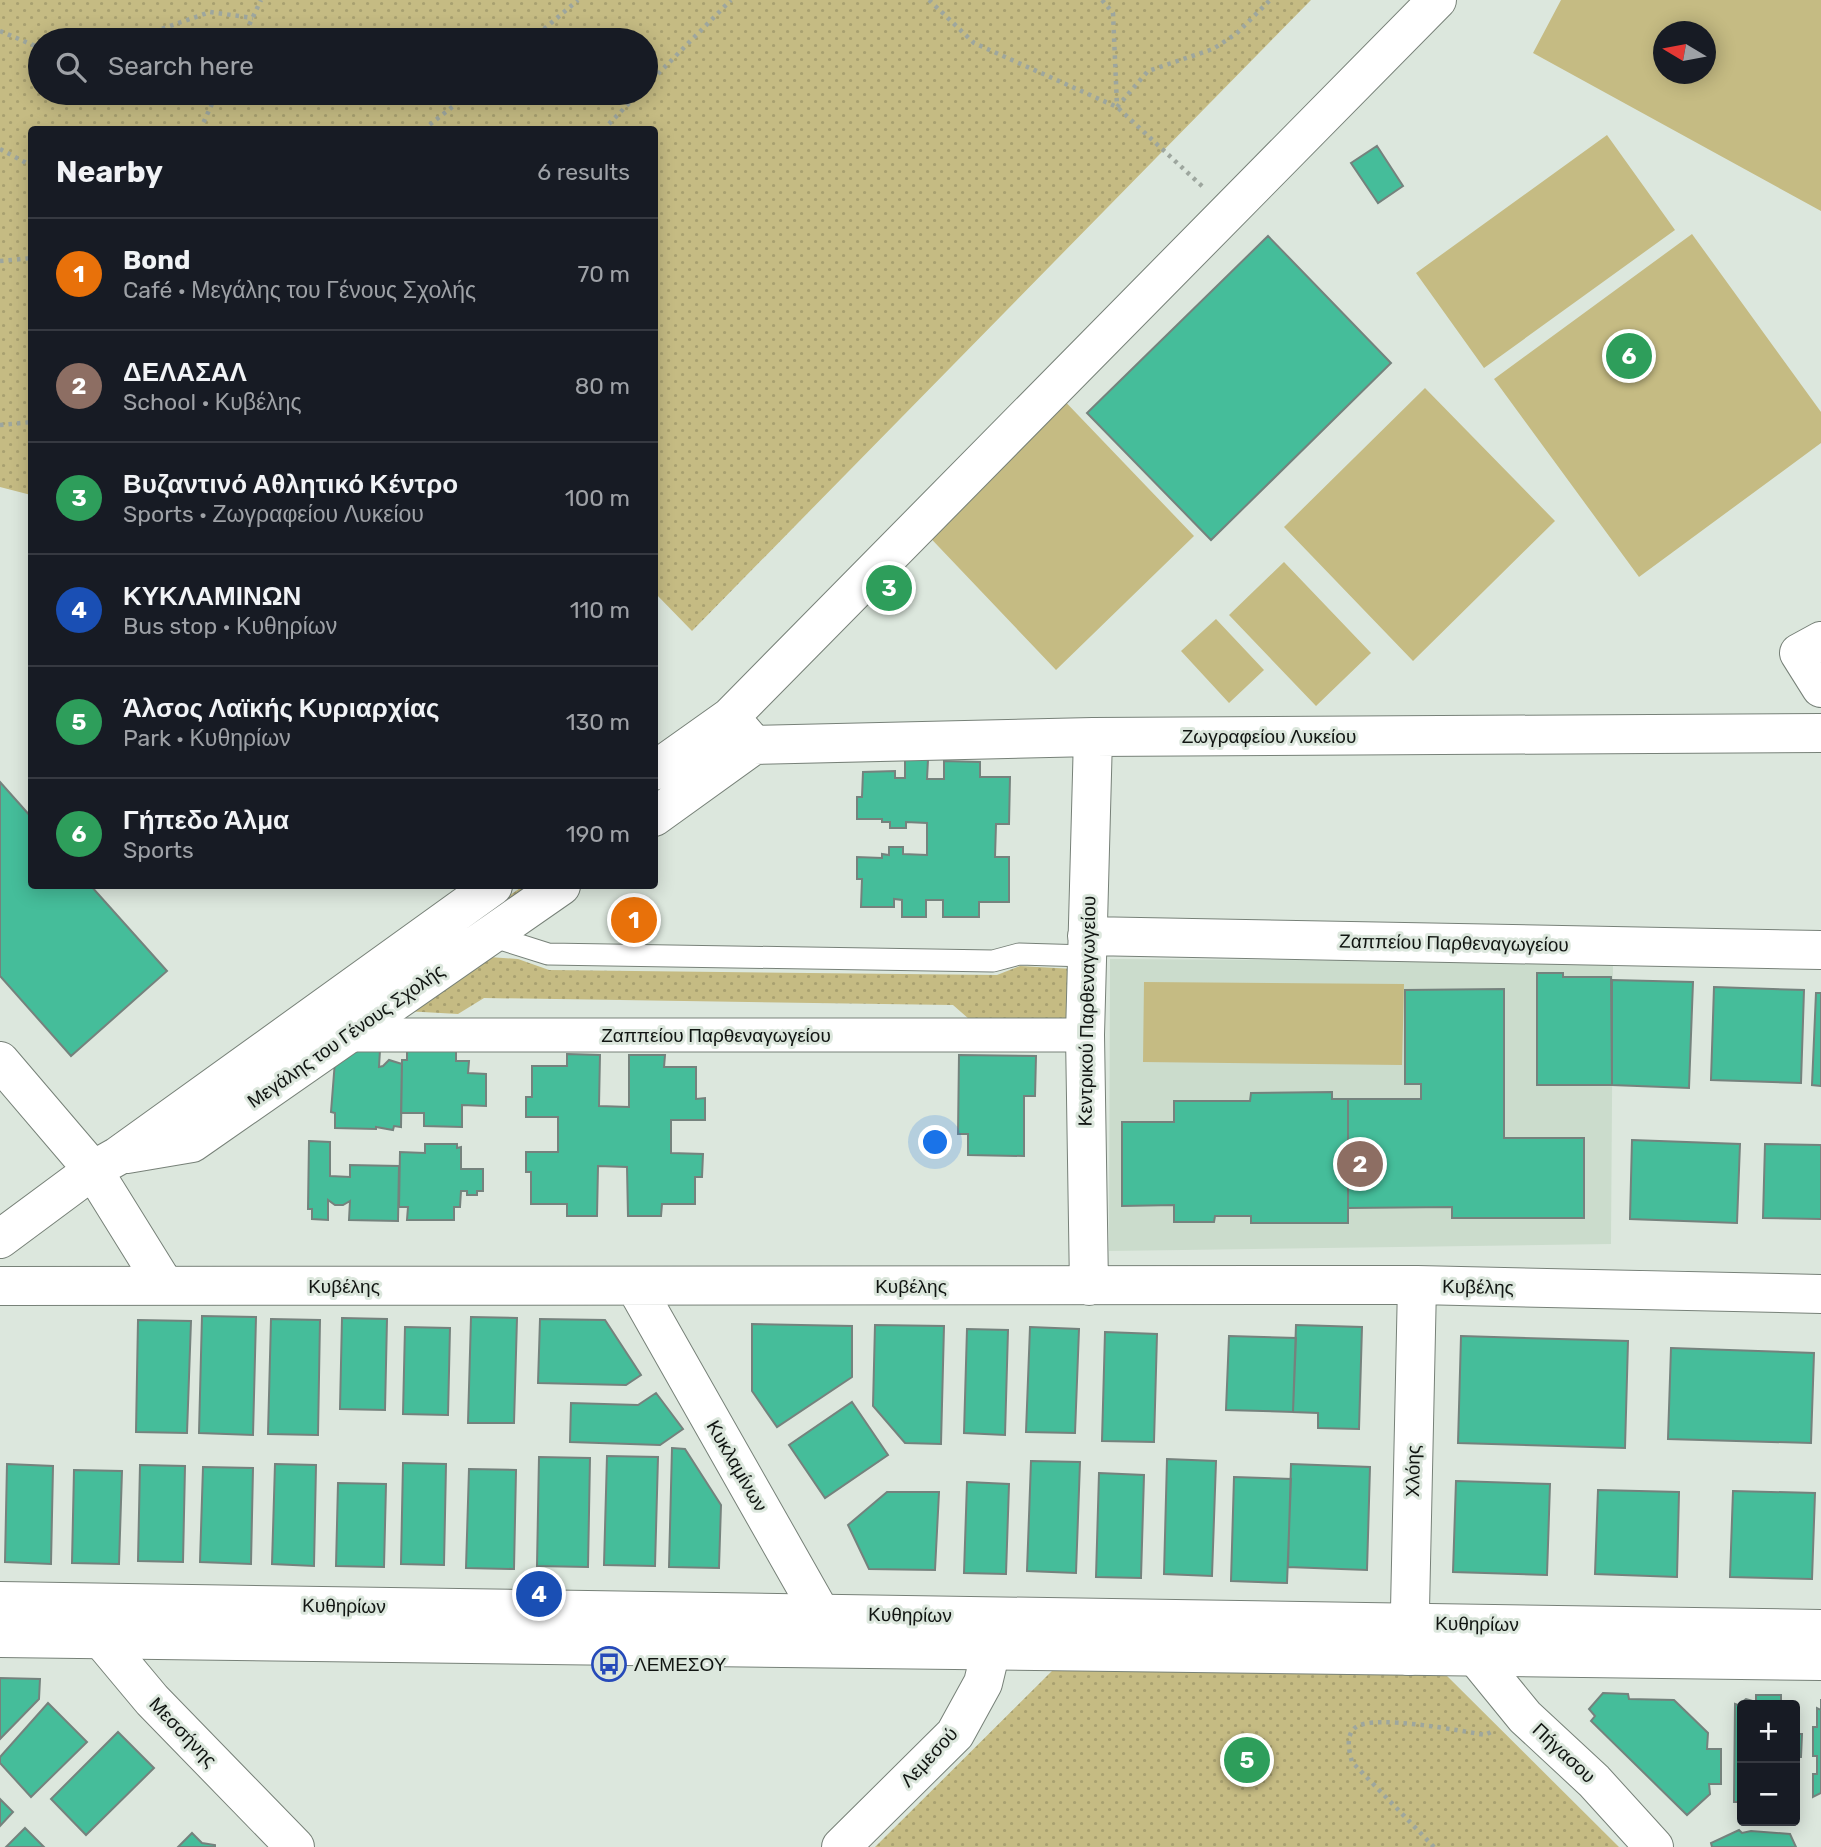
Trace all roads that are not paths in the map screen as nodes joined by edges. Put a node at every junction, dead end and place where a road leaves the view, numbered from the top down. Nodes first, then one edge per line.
1 (1437, 0) edge
2 (1810, 647) edge
3 (1821, 688) edge
4 (742, 731) junction
5 (1821, 733) edge
6 (1093, 737) junction
7 (658, 769) edge
8 (658, 813) edge
9 (490, 889) edge
10 (557, 889) edge
11 (491, 936) junction
12 (1087, 946) junction
13 (1821, 950) edge
14 (310, 1016) junction
15 (347, 1035) junction
16 (1085, 1035) junction
17 (0, 1062) edge
18 (106, 1163) junction
19 (0, 1239) edge
20 (1417, 1285) junction
21 (0, 1286) edge
22 (165, 1286) junction
23 (635, 1286) junction
24 (1088, 1286) junction
25 (1821, 1294) edge
26 (0, 1601) edge
27 (102, 1621) junction
28 (1821, 1629) edge
29 (827, 1631) junction
30 (0, 1638) edge
31 (1409, 1639) junction
32 (991, 1650) junction
33 (1476, 1657) junction
34 (1821, 1661) edge
35 (295, 1847) edge
36 (841, 1847) edge
37 (1654, 1847) edge

1 - 4 street
2 - 3 street
4 - 6 street, Ζωγραφείου Λυκείου
4 - 7 street
4 - 8 street
5 - 6 street, Ζωγραφείου Λυκείου
6 - 12 street, Κεντρικού Παρθεναγωγείου
9 - 14 street, Μεγάλης του Γένους Σχολής
10 - 11 street, Μεγάλης του Γένους Σχολής
11 - 12 lane
11 - 15 street, Μεγάλης του Γένους Σχολής
12 - 13 street, Ζαππείου Παρθεναγωγείου
12 - 16 street, Κεντρικού Παρθεναγωγείου
14 - 15 street
14 - 18 street, Μεγάλης του Γένους Σχολής
15 - 16 street, Ζαππείου Παρθεναγωγείου
15 - 18 street, Μεγάλης του Γένους Σχολής
16 - 24 street, Κεντρικού Παρθεναγωγείου
17 - 18 street
18 - 19 street, Μεγάλης του Γένους Σχολής
18 - 22 street
20 - 24 street, Κυβέλης
20 - 25 street, Κυβέλης
20 - 31 street, Χλόης
21 - 22 street, Κυβέλης
22 - 23 street, Κυβέλης
23 - 24 street, Κυβέλης
23 - 29 street, Κυκλαμίνων
26 - 27 street, Κυθηρίων
27 - 29 street, Κυθηρίων
27 - 30 street, Κυθηρίων
27 - 35 street, Μεσσήνης
28 - 31 street, Κυθηρίων
29 - 31 street, Κυθηρίων
29 - 32 street, Κυθηρίων
31 - 32 street, Κυθηρίων
31 - 33 street, Κυθηρίων
32 - 36 street, Λεμεσού
33 - 34 street, Κυθηρίων
33 - 37 street, Πήγασου

